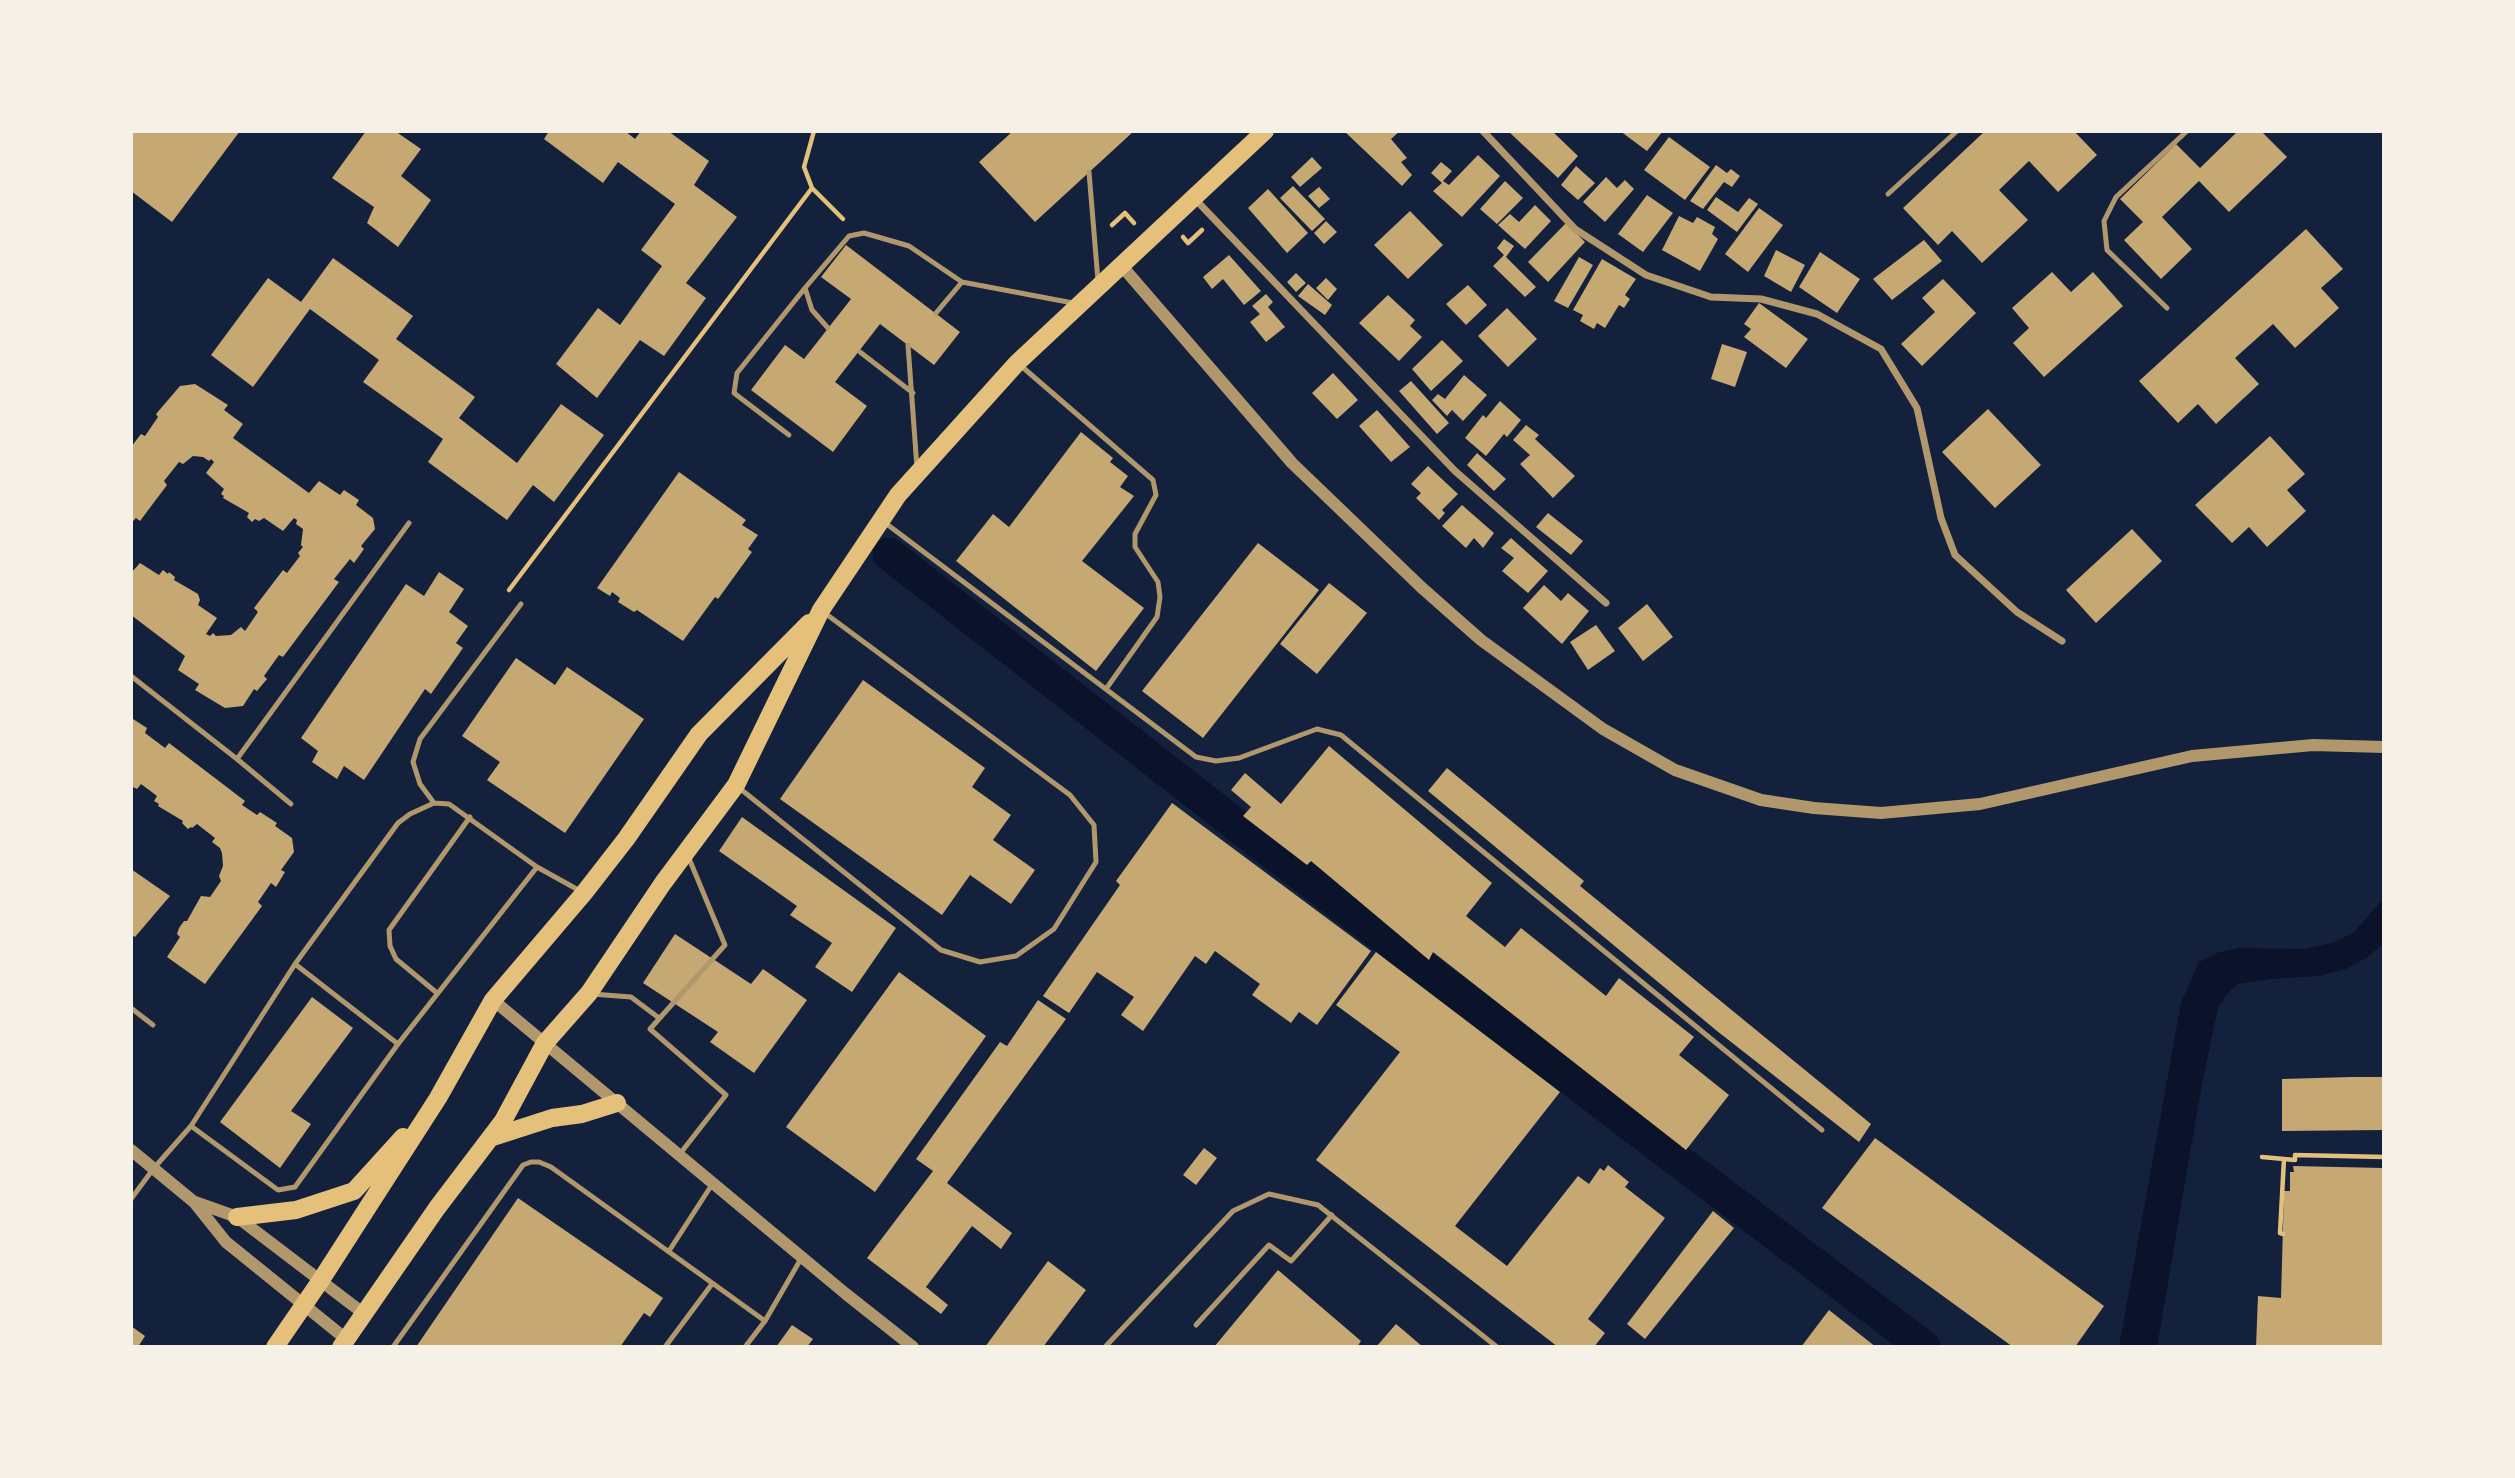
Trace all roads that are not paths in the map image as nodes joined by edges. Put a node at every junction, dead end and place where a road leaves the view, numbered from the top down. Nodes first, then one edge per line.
1 (1265, 131) edge
2 (1483, 131) edge
3 (1957, 131) edge
4 (2187, 131) edge
5 (1089, 172) dead end
6 (1888, 194) dead end
7 (1194, 198) junction
8 (1121, 265) junction
9 (962, 282) junction
10 (1098, 286) junction
11 (805, 288) junction
12 (1080, 304) junction
13 (2167, 307) dead end
14 (936, 313) dead end
15 (828, 328) dead end
16 (908, 345) dead end
17 (860, 352) dead end
18 (1017, 363) junction
19 (913, 394) junction
20 (789, 435) dead end
21 (918, 473) junction
22 (882, 520) junction
23 (410, 523) dead end
24 (1606, 603) dead end
25 (521, 604) dead end
26 (821, 610) junction
27 (2062, 641) dead end
28 (131, 676) edge
29 (1106, 689) junction
30 (2384, 747) edge
31 (237, 759) junction
32 (736, 785) junction
33 (434, 803) junction
34 (291, 804) dead end
35 (470, 817) junction
36 (688, 849) junction
37 (537, 867) junction
38 (584, 893) junction
39 (295, 964) junction
40 (438, 993) junction
41 (589, 993) junction
42 (493, 1000) junction
43 (131, 1008) edge
44 (659, 1018) junction
45 (153, 1025) dead end
46 (545, 1043) junction
47 (398, 1044) junction
48 (439, 1098) junction
49 (617, 1103) junction
50 (191, 1126) junction
51 (1822, 1130) dead end
52 (490, 1138) junction
53 (131, 1150) edge
54 (679, 1155) junction
55 (154, 1168) junction
56 (713, 1184) junction
57 (131, 1199) edge
58 (194, 1202) junction
59 (1332, 1216) junction
60 (237, 1217) junction
61 (669, 1251) junction
62 (802, 1257) junction
63 (321, 1280) junction
64 (712, 1284) junction
65 (303, 1306) junction
66 (363, 1313) junction
67 (765, 1321) junction
68 (1196, 1325) dead end
69 (343, 1343) edge
70 (275, 1347) edge
71 (393, 1347) edge
72 (665, 1347) edge
73 (746, 1347) edge
74 (913, 1347) edge
75 (1105, 1347) edge
76 (1497, 1347) edge

1 - 7 main road
2 - 27 street
3 - 6 lane
4 - 13 lane
5 - 10 lane
7 - 8 main road
7 - 24 street
8 - 10 main road
8 - 30 street
9 - 11 lane
9 - 12 lane
9 - 14 lane
10 - 12 main road
11 - 15 lane
11 - 20 lane
12 - 18 main road
16 - 19 lane
17 - 19 lane
18 - 21 main road
18 - 29 lane
19 - 21 lane
21 - 22 main road
22 - 26 main road
22 - 29 lane
23 - 31 lane
25 - 33 lane
26 - 32 main road
26 - 32 lane
26 - 38 main road
28 - 31 lane
29 - 51 lane
31 - 34 lane
32 - 36 main road
33 - 35 lane
33 - 39 lane
35 - 37 lane
35 - 40 lane
36 - 41 main road
36 - 44 lane
37 - 38 lane
37 - 40 lane
38 - 42 main road
39 - 47 lane
39 - 50 lane
40 - 47 lane
41 - 44 lane
41 - 46 main road
42 - 46 street
42 - 48 main road
43 - 45 lane
44 - 54 lane
46 - 49 street
46 - 52 main road
47 - 50 lane
48 - 60 main road
48 - 63 main road
49 - 52 main road
49 - 54 street
50 - 55 lane
52 - 66 main road
53 - 55 street
54 - 56 street
55 - 57 lane
55 - 58 street
56 - 61 lane
56 - 62 street
58 - 60 street
58 - 65 street
59 - 68 lane
59 - 75 lane
59 - 76 lane
60 - 63 street
61 - 64 lane
61 - 71 lane
62 - 67 lane
62 - 74 street
63 - 65 main road
63 - 66 street
64 - 67 lane
64 - 72 lane
65 - 69 street
65 - 70 main road
66 - 69 main road
67 - 73 lane

